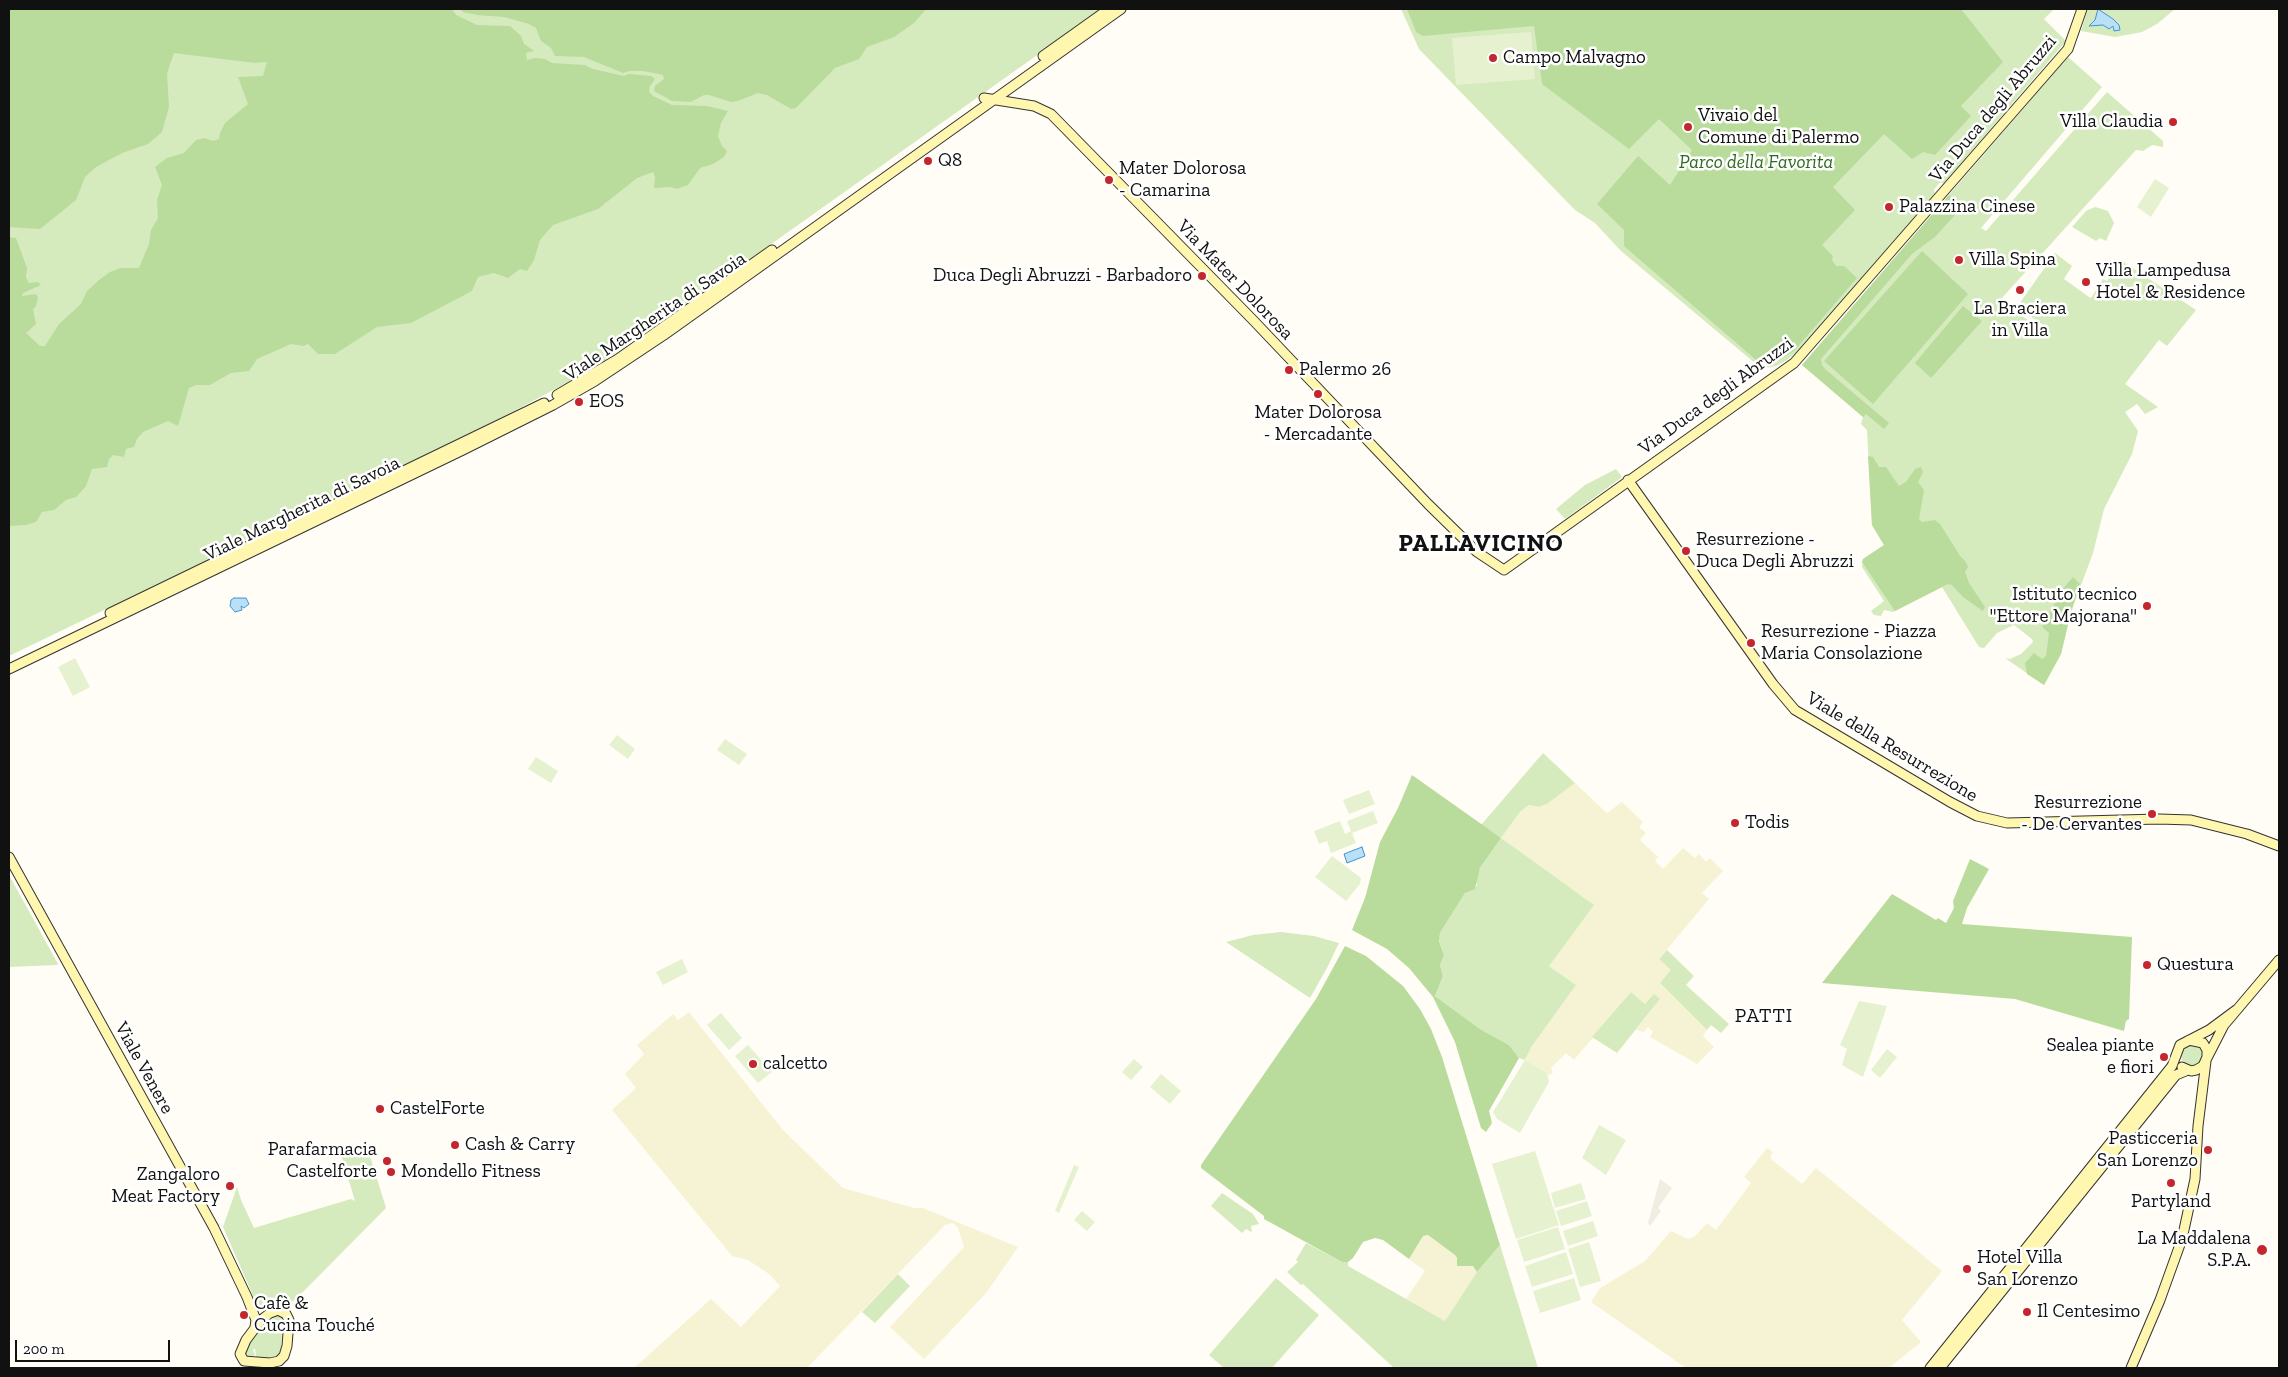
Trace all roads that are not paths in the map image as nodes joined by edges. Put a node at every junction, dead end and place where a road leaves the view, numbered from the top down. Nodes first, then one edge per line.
1 (1109, 9) edge
2 (1121, 9) edge
3 (2082, 9) edge
4 (989, 97) junction
5 (1628, 480) junction
6 (1490, 561) joint
7 (9, 663) edge
8 (9, 669) edge
9 (2279, 846) edge
10 (9, 857) edge
11 (2279, 960) edge
12 (2236, 1010) junction
13 (2189, 1040) junction
14 (2176, 1055) junction
15 (2206, 1060) junction
16 (2189, 1070) junction
17 (2202, 1096) junction
18 (247, 1297) junction
19 (270, 1313) junction
20 (255, 1327) junction
21 (287, 1346) junction
22 (251, 1363) junction
23 (261, 1368) edge
24 (285, 1368) edge
25 (1930, 1368) edge
26 (1940, 1368) edge
27 (2131, 1368) edge

1 - 4 street, Viale Margherita di Savoia
2 - 4 street, Viale Margherita di Savoia
3 - 5 street, Via Duca degli Abruzzi
4 - 6 street, Via Mater Dolorosa
4 - 7 street, Viale Margherita di Savoia
4 - 8 street, Viale Margherita di Savoia
5 - 6 street, Via Duca degli Abruzzi
5 - 9 street, Viale della Resurrezione
10 - 18 street, Viale Venere
11 - 12 street
12 - 13 street
12 - 15 street
13 - 14 street
13 - 15 street
14 - 16 street
14 - 25 street
15 - 16 street
15 - 17 street
16 - 17 street
16 - 26 street
17 - 27 street
18 - 19 street, Viale Venere
18 - 20 street, Viale Venere
19 - 20 street
19 - 21 street, Viale Venere
20 - 22 street
21 - 22 street
21 - 24 street
22 - 23 street

